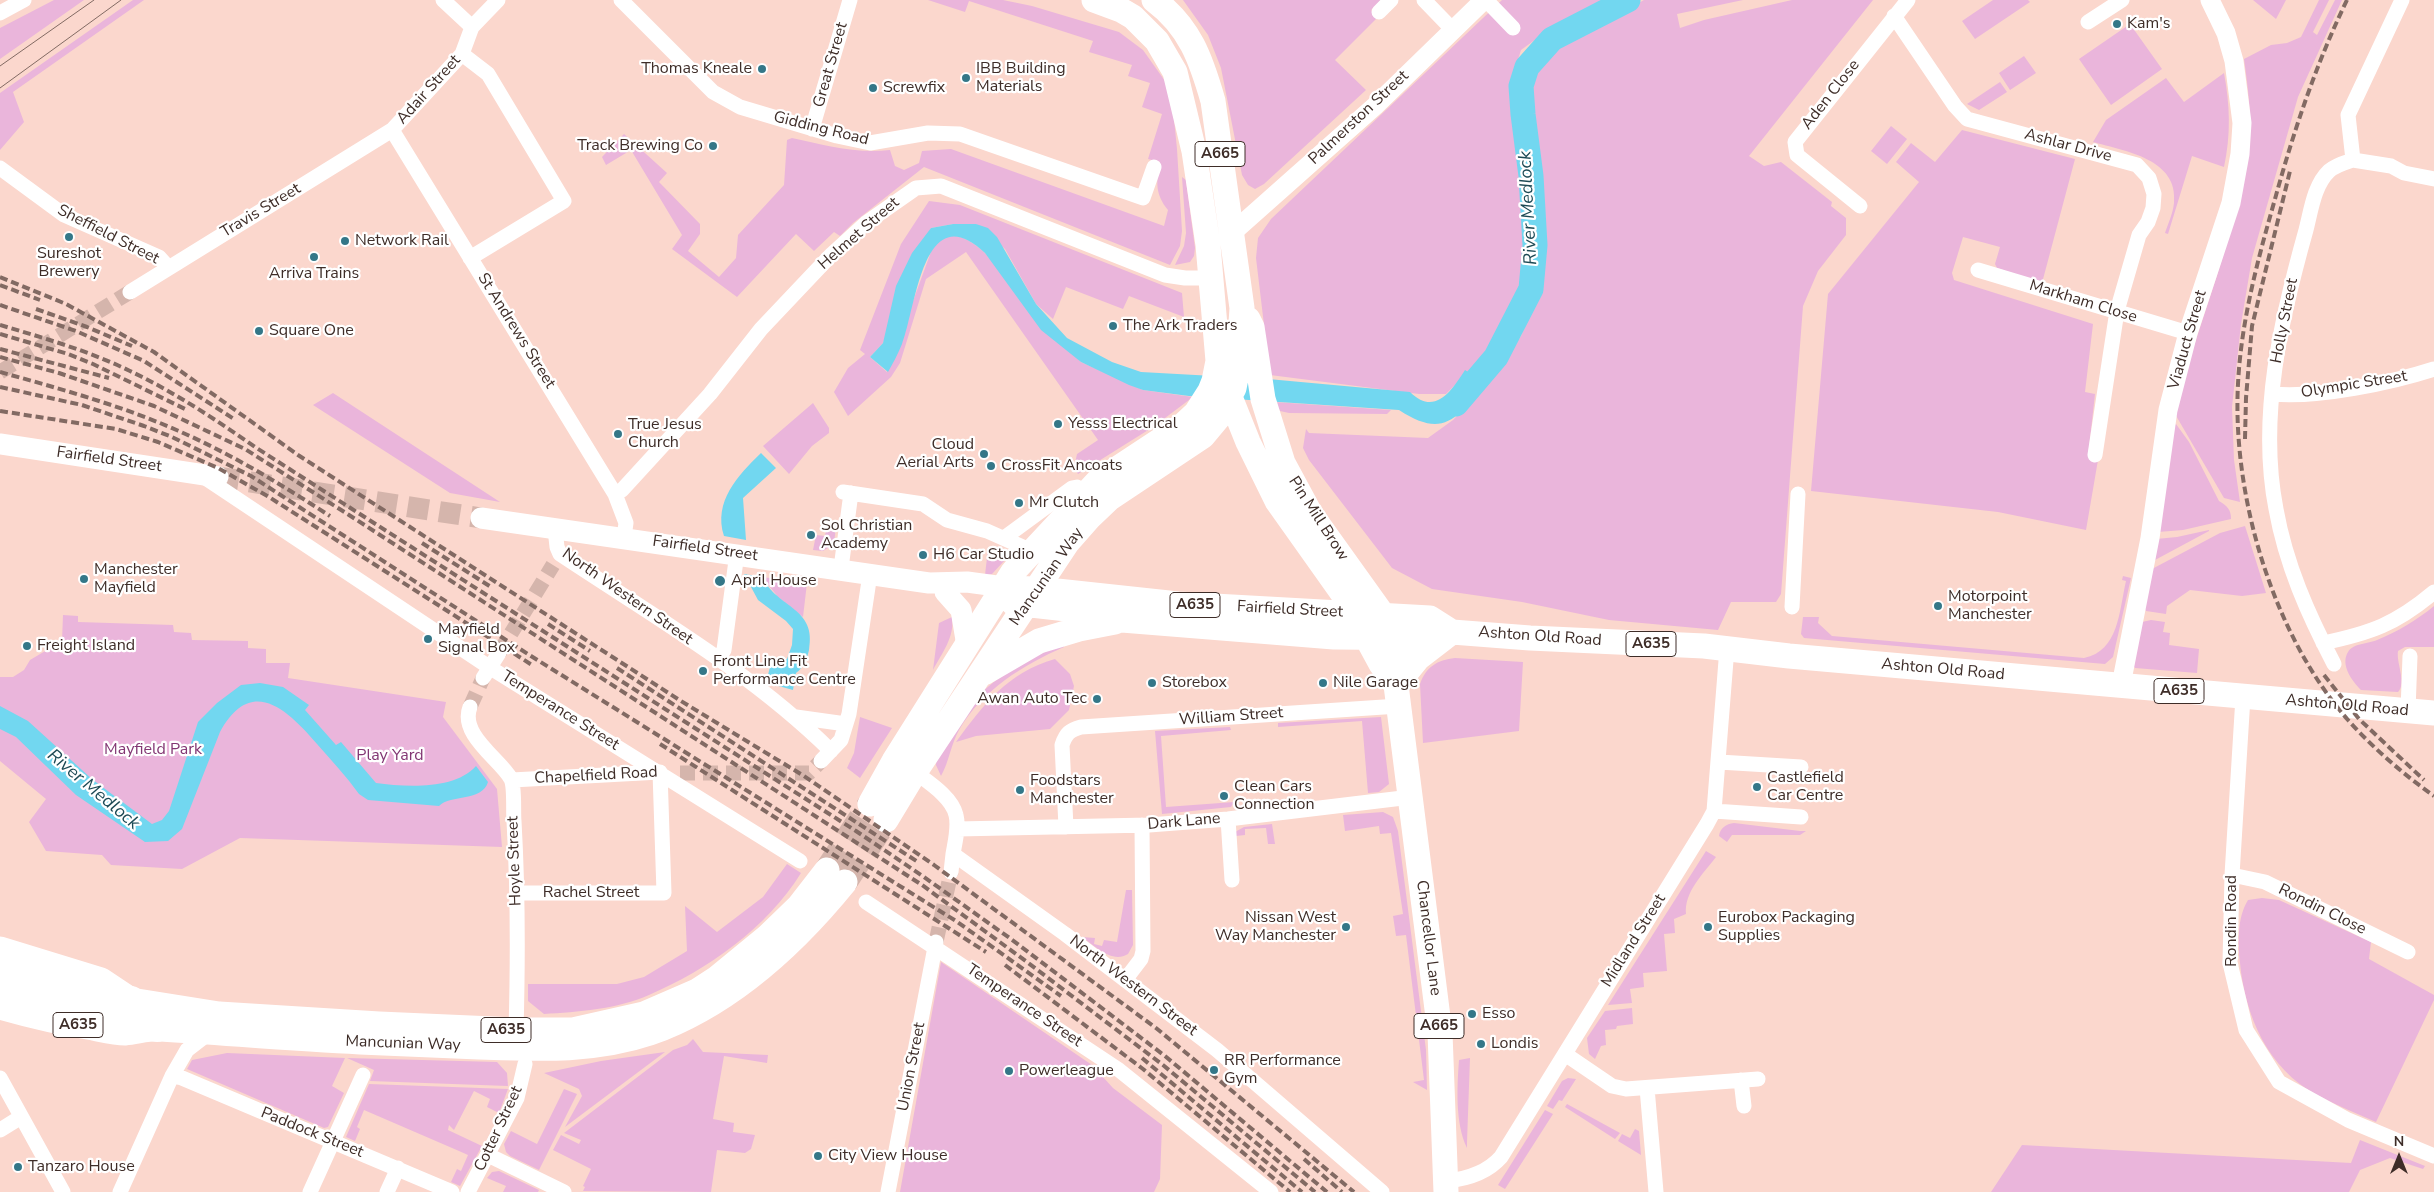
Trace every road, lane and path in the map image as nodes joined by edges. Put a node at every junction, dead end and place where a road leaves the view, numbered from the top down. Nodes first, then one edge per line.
1 (24, 0) edge
2 (443, 0) edge
3 (498, 0) edge
4 (621, 0) edge
5 (850, 0) edge
6 (1391, 0) edge
7 (1424, 0) edge
8 (1485, 0) edge
9 (1908, 0) edge
10 (2122, 0) edge
11 (2210, 0) edge
12 (2402, 0) edge
13 (1102, 1) edge
14 (1163, 4) edge
15 (1132, 9) edge
16 (0, 12) edge
17 (1379, 12) dead end
18 (1894, 16) junction
19 (2088, 22) dead end
20 (472, 27) junction
21 (1514, 28) dead end
22 (1453, 30) junction
23 (462, 54) junction
24 (812, 129) junction
25 (392, 130) junction
26 (2353, 160) junction
27 (1154, 167) dead end
28 (0, 168) edge
29 (2434, 178) edge
30 (1860, 206) dead end
31 (1232, 233) junction
32 (470, 258) junction
33 (168, 267) junction
34 (1978, 270) dead end
35 (1212, 278) junction
36 (130, 292) tunnel mouth
37 (1242, 308) junction
38 (2117, 312) junction
39 (2188, 333) junction
40 (1224, 366) junction
41 (2434, 370) edge
42 (2273, 394) junction
43 (1230, 396) junction
44 (1200, 424) junction
45 (1248, 442) junction
46 (0, 444) edge
47 (2095, 455) dead end
48 (209, 475) joint
49 (1086, 492) junction
50 (615, 494) junction
51 (1798, 494) dead end
52 (481, 518) tunnel mouth
53 (555, 529) junction
54 (624, 537) junction
55 (1004, 538) junction
56 (1032, 551) junction
57 (737, 554) junction
58 (840, 568) junction
59 (870, 574) junction
60 (937, 587) junction
61 (2434, 592) edge
62 (1000, 594) junction
63 (1031, 597) junction
64 (1792, 606) dead end
65 (1355, 613) junction
66 (1122, 620) junction
67 (1388, 625) junction
68 (1448, 635) junction
69 (1366, 636) junction
70 (2323, 643) junction
71 (967, 646) junction
72 (1727, 648) junction
73 (499, 653) tunnel mouth
74 (2410, 656) dead end
75 (718, 659) junction
76 (2334, 664) dead end
77 (486, 673) junction
78 (978, 676) junction
79 (2121, 686) junction
80 (1398, 695) junction
81 (2243, 697) junction
82 (470, 707) tunnel mouth
83 (2408, 711) junction
84 (2434, 713) edge
85 (796, 716) junction
86 (846, 724) junction
87 (1719, 762) junction
88 (1801, 767) dead end
89 (660, 772) junction
90 (915, 772) junction
91 (680, 773) tunnel mouth
92 (512, 780) junction
93 (1411, 797) junction
94 (1714, 811) junction
95 (1800, 818) dead end
96 (1228, 819) junction
97 (1142, 825) junction
98 (1066, 827) junction
99 (957, 829) junction
100 (953, 854) junction
101 (800, 861) dead end
102 (951, 872) tunnel mouth
103 (2232, 875) junction
104 (1232, 880) dead end
105 (517, 893) junction
106 (866, 902) dead end
107 (935, 944) junction
108 (0, 949) edge
109 (2408, 952) dead end
110 (0, 968) edge
111 (1125, 980) junction
112 (0, 988) edge
113 (131, 1000) junction
114 (0, 1007) edge
115 (157, 1028) junction
116 (516, 1030) junction
117 (209, 1033) junction
118 (1565, 1054) junction
119 (525, 1064) dead end
120 (363, 1075) dead end
121 (172, 1076) junction
122 (0, 1078) edge
123 (1758, 1079) dead end
124 (1741, 1080) junction
125 (1647, 1088) junction
126 (1744, 1106) dead end
127 (22, 1117) junction
128 (0, 1130) edge
129 (332, 1142) junction
130 (488, 1155) junction
131 (2434, 1156) edge
132 (398, 1168) junction
133 (1446, 1187) edge
134 (63, 1192) edge
135 (120, 1192) edge
136 (310, 1192) edge
137 (387, 1192) edge
138 (452, 1192) edge
139 (468, 1192) edge
140 (564, 1192) edge
141 (888, 1192) edge
142 (1271, 1192) edge
143 (1382, 1192) edge
144 (1656, 1192) edge

1 - 16 street
2 - 20 street
3 - 20 street, Adair Street
4 - 24 street, Gidding Road
5 - 24 street, Great Street
6 - 17 street
7 - 22 street
8 - 21 street
8 - 22 street, Palmerston Street
9 - 18 street, Aden Close
10 - 19 street
11 - 39 street, Viaduct Street
12 - 26 street
13 - 15 highway, A665
14 - 31 highway, A665
15 - 35 highway, A665
18 - 30 street, Aden Close
18 - 38 street, Ashlar Drive
20 - 23 street, Adair Street
22 - 31 street, Palmerston Street
23 - 25 street, Adair Street
23 - 32 street
24 - 27 street, Gidding Road
25 - 32 street, St Andrews Street
25 - 33 street, Travis Street
26 - 29 street
26 - 42 street, Holly Street
28 - 33 street, Sheffield Street
31 - 37 highway, A665
32 - 50 street, St Andrews Street
33 - 36 street, Travis Street
34 - 38 street, Markham Close
35 - 40 highway, A665
35 - 50 street, Helmet Street
37 - 40 highway, A665
37 - 67 highway, Pin Mill Brow / A665
38 - 39 street, Markham Close
38 - 47 street, Ashlar Drive
39 - 79 street, Viaduct Street
40 - 43 highway, Mancunian Way / A665
40 - 44 highway, A665
41 - 42 street, Olympic Street
42 - 70 street, Holly Street
43 - 44 highway, Mancunian Way / A665
43 - 45 highway, Pin Mill Brow
44 - 45 highway
44 - 49 highway, Mancunian Way / A635
44 - 63 highway, Mancunian Way / A635
45 - 65 highway, Pin Mill Brow
46 - 48 main road, Fairfield Street
48 - 77 street, Temperance Street
49 - 55 street
49 - 56 highway, Mancunian Way / A635
50 - 54 street, St Andrews Street
51 - 64 street
52 - 53 main road, Fairfield Street
53 - 54 main road, Fairfield Street
53 - 75 street, North Western Street
54 - 57 main road, Fairfield Street
55 - 56 street
55 - 58 street
56 - 62 highway, Mancunian Way / A635
57 - 58 main road, Fairfield Street
57 - 75 street
58 - 59 main road, Fairfield Street
59 - 60 main road, Fairfield Street
59 - 86 street
60 - 62 main road, Fairfield Street
60 - 71 main road
61 - 70 street
62 - 63 highway, Fairfield Street / A635
62 - 71 highway, Mancunian Way / A635
63 - 65 highway, Fairfield Street / A635
63 - 66 highway, Fairfield Street / A635
63 - 78 highway, Mancunian Way / A635
65 - 67 highway, Fairfield Street / A635
65 - 69 highway, Chancellor Lane
66 - 69 highway, Fairfield Street / A635
66 - 78 highway, Fairfield Street / A635
67 - 68 highway, Ashton Old Road / A635
67 - 69 highway, Fairfield Street / A635
67 - 80 highway, Chancellor Lane / A665
68 - 72 highway, Ashton Old Road / A635
68 - 80 highway
69 - 80 highway, Chancellor Lane
70 - 76 street, Holly Street
71 - 90 highway, Mancunian Way / A635
72 - 79 highway, Ashton Old Road / A635
72 - 87 street, Midland Street
73 - 77 street
74 - 83 street
75 - 85 street, North Western Street
77 - 89 street, Temperance Street
78 - 90 highway, Mancunian Way / A635
79 - 81 highway, Ashton Old Road / A635
80 - 93 highway, Chancellor Lane / A665
80 - 98 street, William Street
81 - 83 highway, Ashton Old Road / A635
81 - 103 street, Rondin Road
82 - 92 street
83 - 84 highway, Ashton Old Road / A635
85 - 86 street
85 - 86 street, North Western Street
87 - 88 street
87 - 94 street, Midland Street
89 - 91 street, Chapelfield Road
89 - 92 street, Chapelfield Road
89 - 101 street, Temperance Street
89 - 105 street, Rachel Street
90 - 99 street
92 - 105 street, Hoyle Street
93 - 96 street, Dark Lane
93 - 133 highway, Chancellor Lane / A665
94 - 95 street
94 - 118 street, Midland Street
96 - 97 street, Dark Lane
96 - 104 street
97 - 98 street, Dark Lane
97 - 111 street
98 - 99 street, Dark Lane
99 - 100 street
100 - 102 street
100 - 111 street, North Western Street
103 - 109 street, Rondin Close
103 - 131 street, Rondin Road
105 - 116 street, Hoyle Street
106 - 107 street, Temperance Street
107 - 141 street, Union Street
107 - 142 street, Temperance Street
108 - 113 highway
110 - 113 highway, Mancunian Way
111 - 143 street, North Western Street
112 - 115 highway, Mancunian Way
113 - 116 highway, Mancunian Way / A635
114 - 115 highway, A635
115 - 117 highway, Mancunian Way / A635
116 - 117 highway, Mancunian Way / A635
117 - 121 street
118 - 125 street
118 - 133 street, Midland Street
119 - 130 street, Cotter Street
120 - 129 street
121 - 129 street, Paddock Street
121 - 135 street
122 - 127 street
123 - 124 street
124 - 125 street
124 - 126 street
125 - 144 street
127 - 128 street
127 - 134 street
129 - 132 street, Paddock Street
129 - 136 street
130 - 139 street, Cotter Street
130 - 140 street
132 - 137 street
132 - 138 street, Paddock Street

